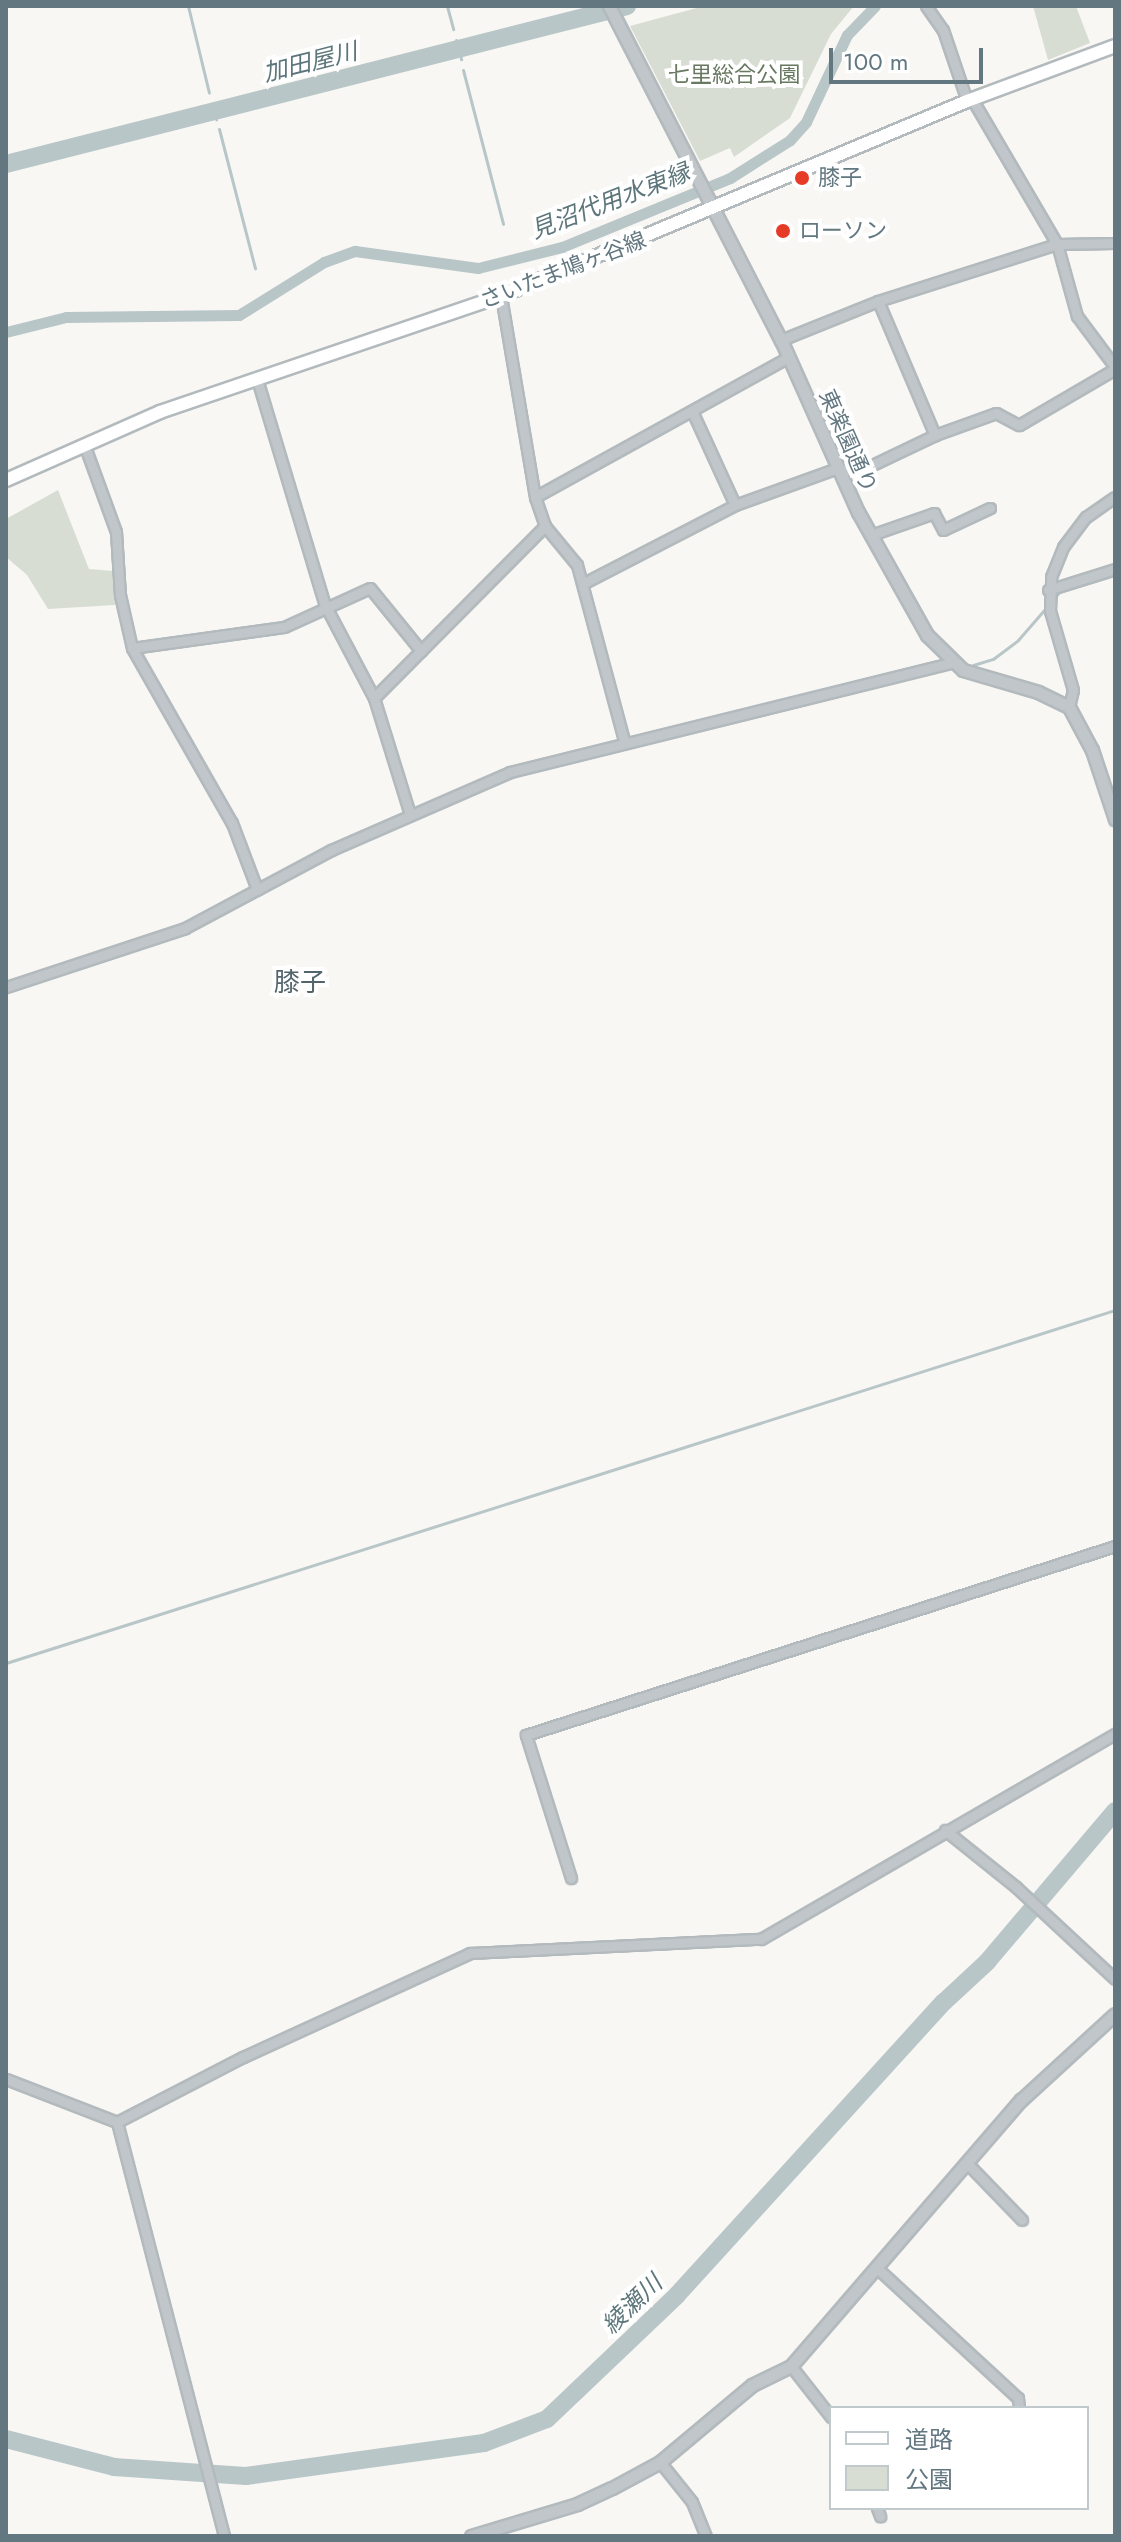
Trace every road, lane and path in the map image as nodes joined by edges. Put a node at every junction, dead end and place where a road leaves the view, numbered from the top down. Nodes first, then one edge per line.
1 (609, 6) edge
2 (926, 6) edge
3 (1115, 46) edge
4 (970, 100) junction
5 (710, 206) junction
6 (1115, 243) edge
7 (1057, 244) junction
8 (501, 296) junction
9 (878, 301) junction
10 (781, 340) junction
11 (789, 357) junction
12 (1115, 368) edge
13 (257, 379) junction
14 (692, 411) junction
15 (935, 435) junction
16 (84, 444) junction
17 (838, 469) junction
18 (6, 480) edge
19 (535, 497) junction
20 (1115, 497) edge
21 (735, 505) junction
22 (990, 508) dead end
23 (545, 526) junction
24 (871, 535) junction
25 (1115, 569) edge
26 (584, 583) junction
27 (1048, 590) junction
28 (325, 605) junction
29 (132, 648) junction
30 (421, 651) junction
31 (951, 663) junction
32 (374, 698) junction
33 (1069, 707) junction
34 (624, 740) junction
35 (410, 814) junction
36 (1115, 819) edge
37 (257, 889) junction
38 (6, 987) edge
39 (1115, 1546) edge
40 (1115, 1734) edge
41 (945, 1830) junction
42 (571, 1878) dead end
43 (1115, 1979) edge
44 (1115, 2014) edge
45 (6, 2079) edge
46 (117, 2122) junction
47 (967, 2163) junction
48 (1022, 2220) dead end
49 (877, 2268) junction
50 (791, 2366) junction
51 (1019, 2406) edge
52 (829, 2414) edge
53 (660, 2462) junction
54 (224, 2536) edge
55 (471, 2536) edge
56 (706, 2536) edge

1 - 5 street, 東楽園通り
2 - 4 street
3 - 4 main road, さいたま鳩ヶ谷線
4 - 5 main road, さいたま鳩ヶ谷線
4 - 7 street
5 - 8 main road, さいたま鳩ヶ谷線
5 - 10 street, 東楽園通り
6 - 7 street
7 - 9 street
7 - 12 street
8 - 13 main road, さいたま鳩ヶ谷線
8 - 19 street
9 - 10 street
9 - 15 street
10 - 11 street, 東楽園通り
11 - 14 street
11 - 17 street, 東楽園通り
12 - 15 street
13 - 16 main road, さいたま鳩ヶ谷線
13 - 28 street
14 - 19 street
14 - 21 street
15 - 17 street
16 - 18 main road, さいたま鳩ヶ谷線
16 - 29 street
17 - 21 street
17 - 24 street, 東楽園通り
19 - 23 street
20 - 27 street
21 - 26 street
22 - 24 street
23 - 26 street
23 - 30 street
24 - 31 street, 東楽園通り
25 - 27 street
26 - 34 street
27 - 33 street
28 - 29 street
28 - 30 street
28 - 32 street
29 - 37 street
30 - 32 street
31 - 33 street
31 - 34 street
32 - 35 street
33 - 36 street
34 - 35 street
35 - 37 street
37 - 38 street
39 - 42 street
40 - 41 street
41 - 43 street
41 - 46 street
44 - 47 street
45 - 46 street
46 - 54 street
47 - 48 street
47 - 49 street
49 - 50 street
49 - 51 street
50 - 52 street
50 - 53 street
53 - 55 street
53 - 56 street

